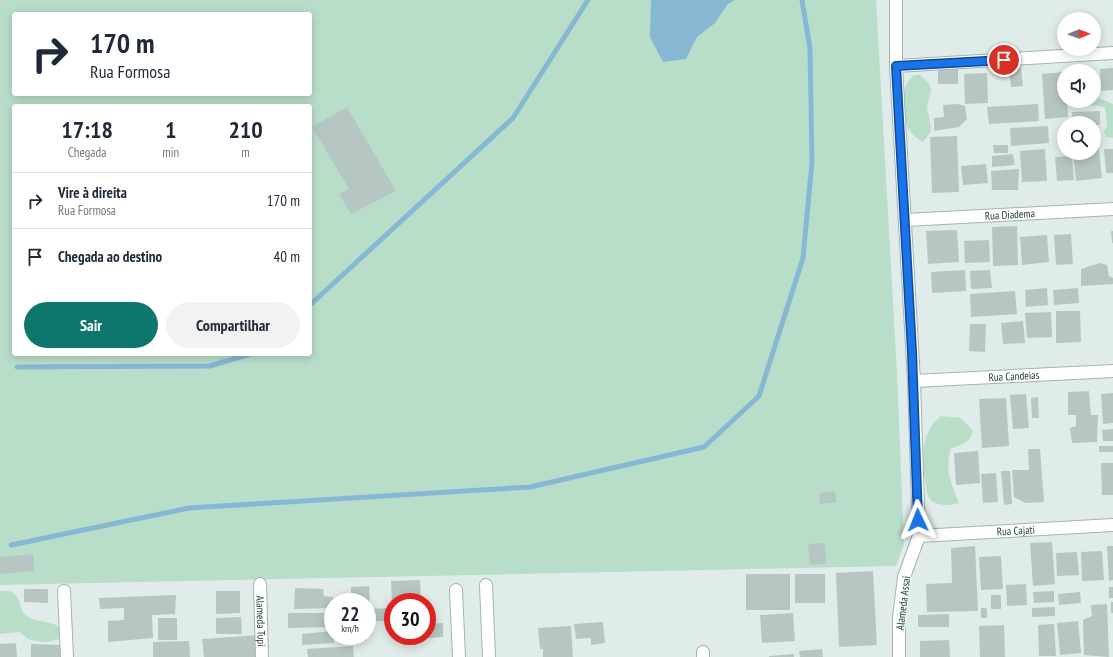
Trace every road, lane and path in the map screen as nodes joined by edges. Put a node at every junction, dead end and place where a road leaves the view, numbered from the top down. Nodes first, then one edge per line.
1 (896, 0) edge
2 (1113, 53) edge
3 (896, 66) junction
4 (1113, 209) edge
5 (906, 220) junction
6 (1113, 371) edge
7 (914, 381) junction
8 (1113, 525) edge
9 (919, 536) junction
10 (260, 584) dead end
11 (486, 585) dead end
12 (456, 590) dead end
13 (64, 591) dead end
14 (67, 657) edge
15 (262, 657) edge
16 (459, 657) edge
17 (488, 657) edge
18 (899, 657) edge

1 - 3 street, Alameda Assai
2 - 3 street
3 - 5 street, Alameda Assai
4 - 5 street, Rua Diadema
5 - 7 street, Alameda Assai
6 - 7 street, Rua Candeias
7 - 9 street, Alameda Assai
8 - 9 street, Rua Cajati
9 - 18 street, Alameda Assai
10 - 15 street, Alameda Tupi
11 - 17 street
12 - 16 street
13 - 14 street

